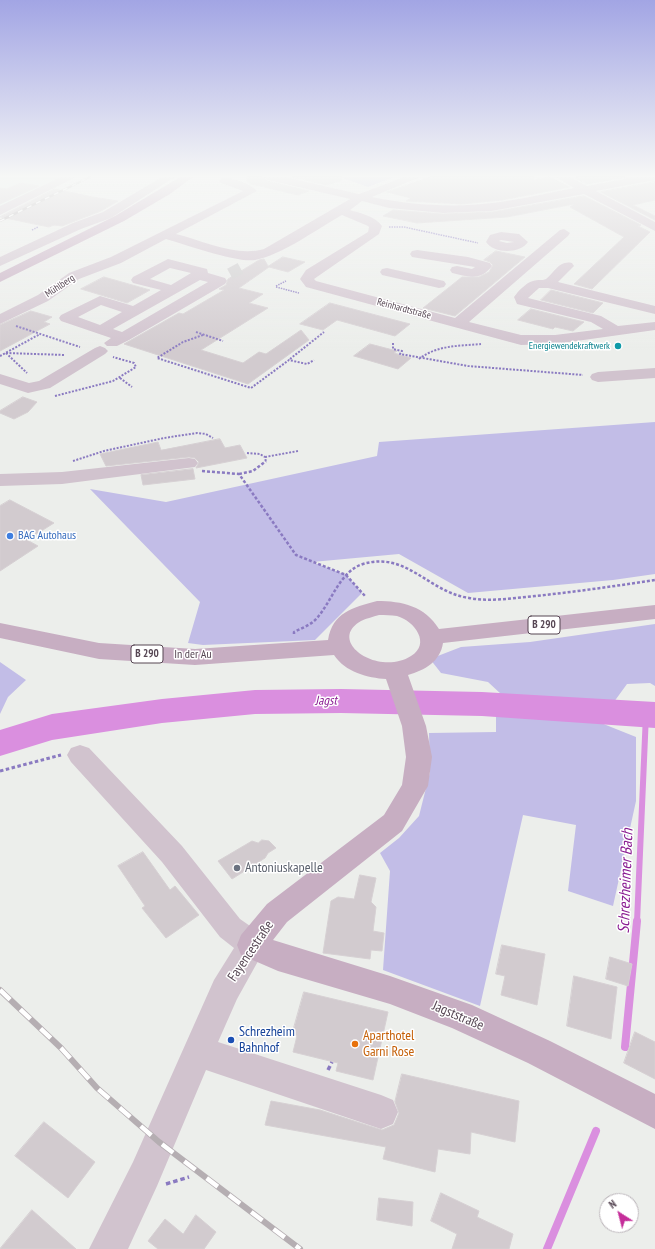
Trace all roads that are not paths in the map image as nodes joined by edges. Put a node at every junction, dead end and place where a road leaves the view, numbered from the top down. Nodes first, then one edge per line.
1 (57, 235) edge
2 (88, 235) edge
3 (165, 235) edge
4 (166, 235) edge
5 (297, 235) edge
6 (371, 235) edge
7 (561, 235) edge
8 (497, 245) road end
9 (417, 254) dead end
10 (539, 254) junction
11 (254, 256) junction
12 (0, 262) edge
13 (400, 262) dead end
14 (567, 266) dead end
15 (425, 268) junction
16 (387, 272) dead end
17 (230, 274) junction
18 (198, 275) junction
19 (0, 278) edge
20 (412, 278) junction
21 (373, 284) dead end
22 (439, 284) dead end
23 (548, 284) junction
24 (172, 289) junction
25 (400, 294) junction
26 (356, 296) junction
27 (655, 310) edge
28 (134, 311) junction
29 (0, 320) edge
30 (458, 323) junction
31 (655, 326) edge
32 (101, 330) junction
33 (615, 331) junction
34 (107, 347) junction
35 (655, 373) edge
36 (598, 377) road end
37 (0, 379) edge
38 (189, 463) road end
39 (0, 480) edge
40 (655, 612) edge
41 (0, 630) edge
42 (432, 637) junction
43 (340, 647) junction
44 (397, 680) junction
45 (80, 755) road end
46 (252, 945) junction
47 (199, 1052) junction
48 (381, 1112) dead end
49 (655, 1112) edge
50 (108, 1249) edge

1 - 12 street
2 - 19 main road
3 - 29 street, Mühlberg
4 - 11 street
5 - 11 street
6 - 26 street, Reinhardtstraße
7 - 10 street
8 - 10 street
9 - 15 street
10 - 30 street
11 - 17 street
13 - 15 street
14 - 23 street
15 - 20 street
16 - 20 street
17 - 18 street
17 - 34 street
18 - 24 street
18 - 24 street
20 - 22 street
20 - 25 street
21 - 26 street
23 - 27 street
23 - 33 street
24 - 28 street
25 - 26 street, Reinhardtstraße
25 - 30 street, Reinhardtstraße
28 - 32 street
28 - 32 street
30 - 33 street, Reinhardtstraße
31 - 33 street, Reinhardtstraße
32 - 34 street
34 - 37 street
35 - 36 street
38 - 39 street
40 - 42 main road, B 290
41 - 43 main road, In der Au / B 290
42 - 43 main road
42 - 44 main road
43 - 44 main road
44 - 46 main road, Fayencestraße
45 - 46 street
46 - 47 street, Fayencestraße
46 - 49 main road, Jagststraße
47 - 48 street
47 - 50 street, Fayencestraße

